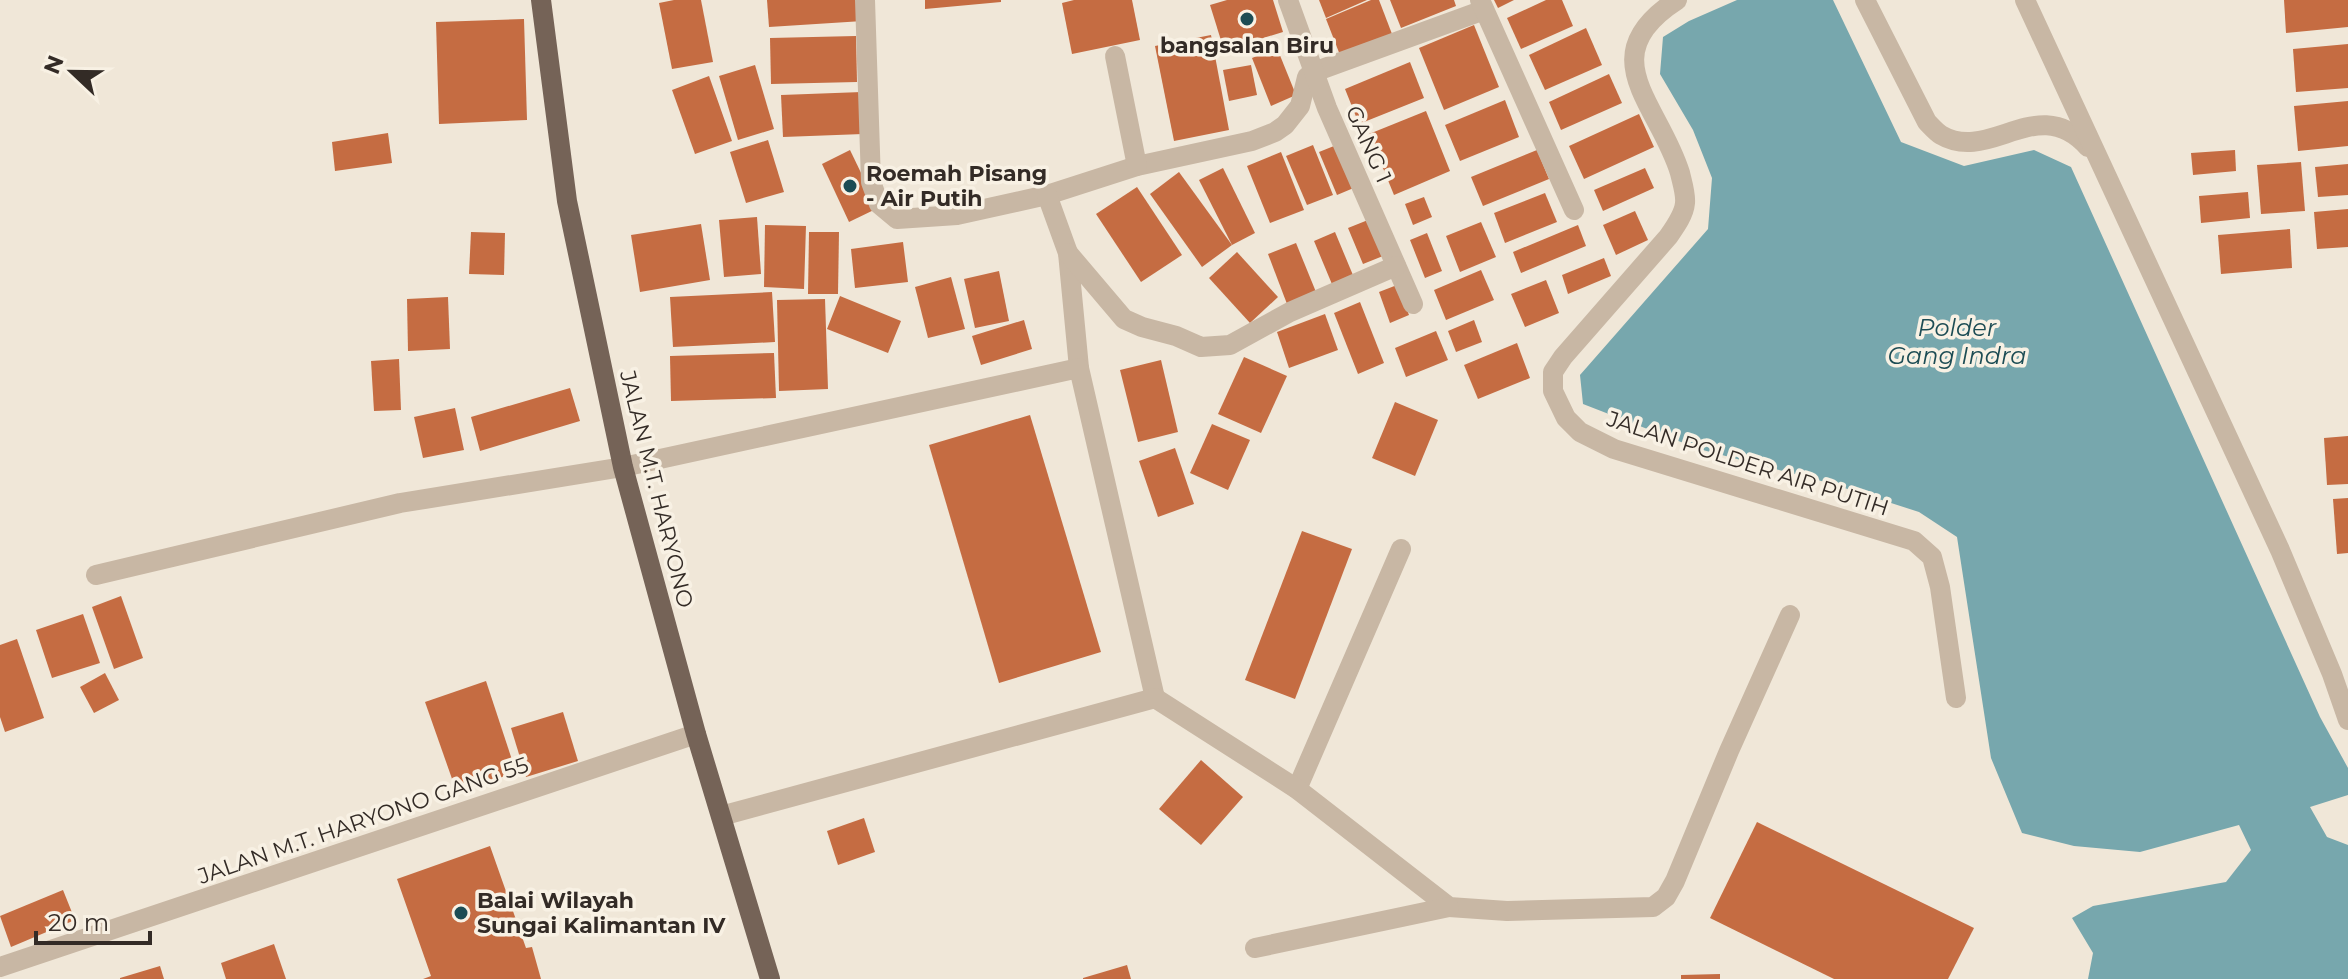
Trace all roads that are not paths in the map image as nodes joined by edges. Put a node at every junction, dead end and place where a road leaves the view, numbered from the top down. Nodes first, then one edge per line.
1 (541, 0) edge
2 (865, 0) edge
3 (1288, 0) edge
4 (1677, 0) edge
5 (1865, 0) edge
6 (2025, 0) edge
7 (1482, 5) edge
8 (1115, 56) dead end
9 (1314, 72) junction
10 (2096, 156) junction
11 (1137, 166) junction
12 (1047, 195) junction
13 (1574, 210) dead end
14 (1068, 253) junction
15 (1396, 266) junction
16 (1413, 304) dead end
17 (1079, 368) junction
18 (623, 467) junction
19 (1401, 549) dead end
20 (96, 575) dead end
21 (1790, 615) dead end
22 (1155, 698) junction
23 (1956, 698) dead end
24 (2348, 720) edge
25 (696, 734) junction
26 (1297, 789) junction
27 (721, 816) junction
28 (1449, 907) junction
29 (1255, 948) dead end
30 (0, 967) edge
31 (770, 979) edge

1 - 18 main road, JALAN M.T. HARYONO
2 - 12 street
3 - 9 street, GANG 1
4 - 23 street, JALAN POLDER AIR PUTIH
5 - 10 street
6 - 10 street
7 - 9 street
7 - 13 street
8 - 11 street
9 - 11 street
9 - 15 street, GANG 1
10 - 24 street
11 - 12 street
12 - 14 street
14 - 15 street
14 - 17 street
15 - 16 street, GANG 1
17 - 18 street
17 - 22 street
18 - 20 street
18 - 25 main road, JALAN M.T. HARYONO
19 - 26 street
21 - 28 street
22 - 26 street
22 - 27 street
25 - 27 main road, JALAN M.T. HARYONO
25 - 30 street, JALAN M.T. HARYONO GANG 55
26 - 28 street
27 - 31 main road, JALAN M.T. HARYONO
28 - 29 street

